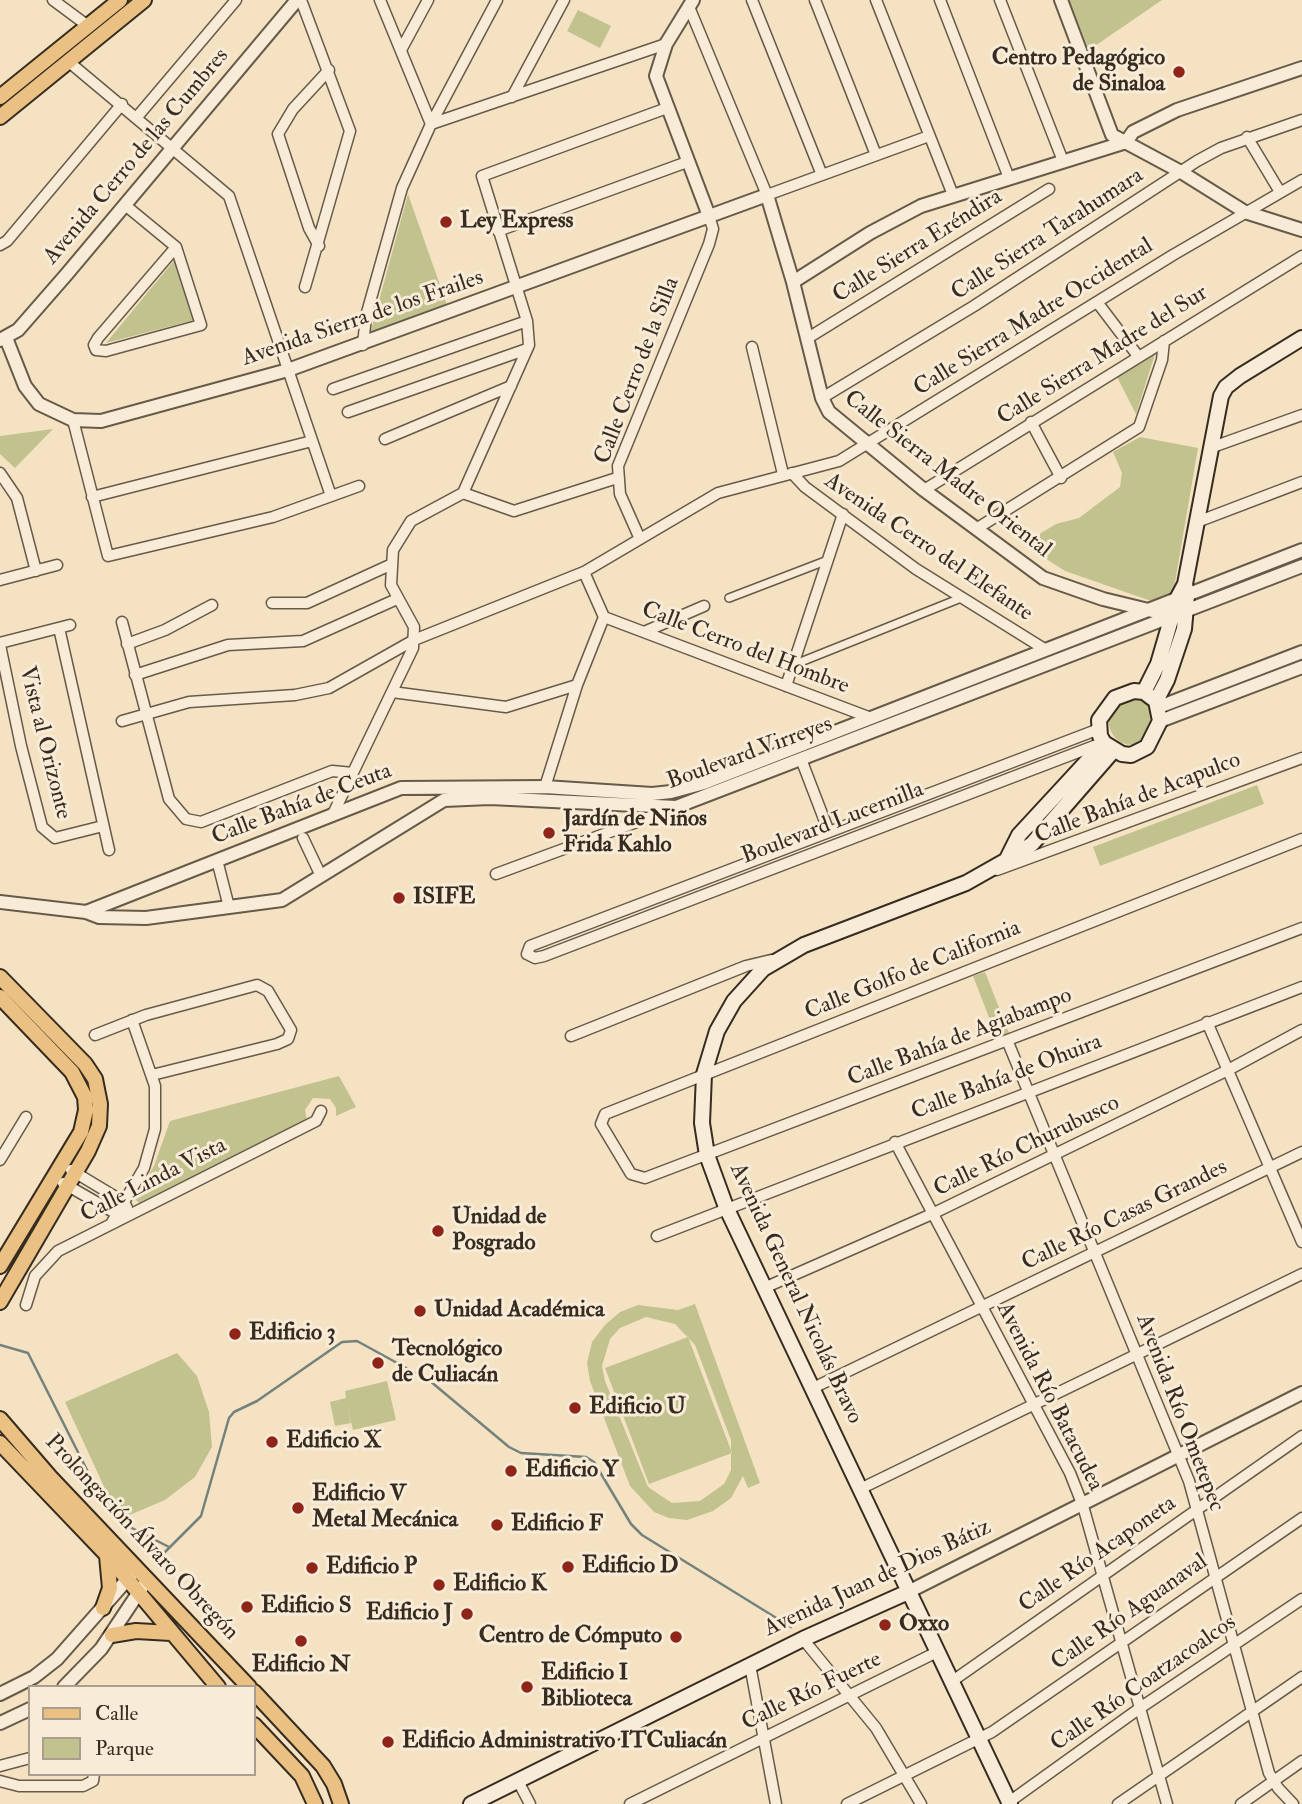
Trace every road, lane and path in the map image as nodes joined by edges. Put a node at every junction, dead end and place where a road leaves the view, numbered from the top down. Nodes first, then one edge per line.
1 (53, 0) edge
2 (120, 0) edge
3 (144, 0) edge
4 (236, 0) edge
5 (299, 0) edge
6 (380, 0) edge
7 (428, 0) edge
8 (497, 0) edge
9 (564, 0) edge
10 (752, 0) edge
11 (815, 0) edge
12 (876, 0) edge
13 (940, 0) edge
14 (1000, 0) edge
15 (1061, 0) edge
16 (691, 4) edge
17 (88, 26) junction
18 (666, 44) junction
19 (401, 50) junction
20 (69, 62) junction
21 (1302, 68) edge
22 (329, 70) junction
23 (0, 97) edge
24 (512, 97) junction
25 (122, 104) junction
26 (667, 108) junction
27 (0, 117) edge
28 (137, 117) junction
29 (1302, 120) edge
30 (430, 124) junction
31 (929, 136) junction
32 (1248, 137) junction
33 (1126, 142) junction
34 (173, 146) junction
35 (876, 155) junction
36 (1063, 161) junction
37 (687, 162) junction
38 (1181, 172) junction
39 (822, 175) junction
40 (1009, 178) junction
41 (1302, 180) edge
42 (1049, 189) dead end
43 (1280, 192) junction
44 (767, 195) junction
45 (953, 195) junction
46 (125, 205) junction
47 (1245, 212) junction
48 (709, 216) junction
49 (1302, 230) edge
50 (498, 231) junction
51 (0, 244) edge
52 (319, 246) junction
53 (176, 247) junction
54 (1302, 256) edge
55 (793, 282) junction
56 (305, 287) dead end
57 (517, 288) junction
58 (1097, 302) junction
59 (527, 321) junction
60 (808, 338) junction
61 (1302, 338) edge
62 (3, 339) edge
63 (1164, 341) junction
64 (363, 345) junction
65 (752, 347) dead end
66 (527, 349) junction
67 (1138, 356) junction
68 (288, 370) junction
69 (511, 386) junction
70 (333, 389) dead end
71 (822, 398) junction
72 (348, 412) dead end
73 (1302, 415) edge
74 (73, 420) junction
75 (1031, 422) junction
76 (385, 439) dead end
77 (312, 441) junction
78 (869, 443) junction
79 (1210, 448) junction
80 (0, 473) edge
81 (787, 474) junction
82 (617, 478) junction
83 (1061, 478) junction
84 (1302, 482) edge
85 (359, 485) dead end
86 (464, 490) junction
87 (924, 490) junction
88 (331, 496) junction
89 (92, 497) junction
90 (843, 514) junction
91 (1197, 522) junction
92 (975, 529) junction
93 (640, 539) junction
94 (1302, 550) edge
95 (828, 560) junction
96 (57, 565) dead end
97 (390, 565) junction
98 (1302, 566) edge
99 (36, 571) junction
100 (584, 572) junction
101 (0, 580) edge
102 (729, 598) dead end
103 (961, 598) junction
104 (397, 599) junction
105 (1182, 601) junction
106 (272, 603) dead end
107 (212, 606) dead end
108 (704, 606) dead end
109 (1149, 610) junction
110 (604, 617) junction
111 (122, 622) dead end
112 (71, 625) dead end
113 (59, 628) junction
114 (644, 632) junction
115 (414, 640) junction
116 (127, 644) junction
117 (2, 646) edge
118 (1046, 650) junction
119 (1302, 652) edge
120 (793, 665) junction
121 (1302, 667) edge
122 (135, 675) junction
123 (577, 685) junction
124 (786, 686) junction
125 (392, 692) junction
126 (1155, 705) junction
127 (145, 714) junction
128 (871, 718) junction
129 (122, 721) dead end
130 (1105, 741) junction
131 (1302, 758) edge
132 (802, 759) junction
133 (353, 773) junction
134 (545, 787) junction
135 (671, 792) joint
136 (632, 799) junction
137 (676, 807) junction
138 (333, 814) junction
139 (103, 826) junction
140 (829, 832) junction
141 (303, 838) dead end
142 (1302, 839) edge
143 (109, 850) dead end
144 (217, 860) junction
145 (986, 873) junction
146 (496, 874) dead end
147 (321, 876) junction
148 (0, 902) edge
149 (229, 907) junction
150 (86, 912) junction
151 (1302, 928) edge
152 (778, 958) junction
153 (0, 977) edge
154 (1302, 986) edge
155 (0, 997) edge
156 (132, 1020) junction
157 (1207, 1022) junction
158 (1302, 1030) edge
159 (95, 1035) dead end
160 (572, 1036) dead end
161 (1007, 1040) junction
162 (1228, 1070) junction
163 (704, 1074) junction
164 (152, 1075) junction
165 (1028, 1090) junction
166 (321, 1111) dead end
167 (26, 1117) dead end
168 (895, 1142) junction
169 (1302, 1152) edge
170 (707, 1155) junction
171 (1055, 1156) junction
172 (0, 1160) edge
173 (61, 1164) junction
174 (1270, 1168) junction
175 (631, 1174) joint
176 (53, 1178) junction
177 (72, 1179) junction
178 (124, 1202) junction
179 (726, 1207) junction
180 (117, 1214) junction
181 (933, 1214) junction
182 (131, 1215) junction
183 (111, 1224) junction
184 (657, 1236) dead end
185 (1302, 1242) edge
186 (1095, 1252) junction
187 (0, 1266) edge
188 (1302, 1274) edge
189 (764, 1288) junction
190 (0, 1302) edge
191 (26, 1305) dead end
192 (982, 1306) junction
193 (1137, 1356) junction
194 (813, 1388) junction
195 (1302, 1393) edge
196 (1035, 1405) junction
197 (0, 1419) edge
198 (1302, 1436) edge
199 (0, 1443) edge
200 (1178, 1455) junction
201 (860, 1489) junction
202 (1083, 1506) junction
203 (1198, 1509) junction
204 (1302, 1518) edge
205 (107, 1555) junction
206 (138, 1568) junction
207 (1103, 1575) junction
208 (1216, 1577) junction
209 (127, 1580) junction
210 (149, 1580) junction
211 (908, 1592) junction
212 (138, 1593) junction
213 (1302, 1599) edge
214 (103, 1608) junction
215 (171, 1633) junction
216 (112, 1635) junction
217 (803, 1639) junction
218 (1122, 1642) junction
219 (1235, 1645) junction
220 (937, 1652) junction
221 (750, 1665) junction
222 (1302, 1677) edge
223 (951, 1682) junction
224 (66, 1685) edge
225 (216, 1685) edge
226 (247, 1685) edge
227 (0, 1694) edge
228 (256, 1694) edge
229 (852, 1694) junction
230 (1140, 1708) junction
231 (28, 1710) edge
232 (1252, 1710) junction
233 (0, 1723) edge
234 (256, 1727) edge
235 (765, 1737) junction
236 (980, 1740) junction
237 (28, 1759) edge
238 (1302, 1761) edge
239 (0, 1766) edge
240 (905, 1775) junction
241 (94, 1776) edge
242 (1159, 1776) junction
243 (0, 1781) edge
244 (518, 1781) junction
245 (1273, 1781) junction
246 (920, 1803) edge
247 (1010, 1803) edge
248 (315, 1804) edge
249 (341, 1804) edge
250 (471, 1804) edge
251 (530, 1804) edge
252 (630, 1804) edge
253 (776, 1804) edge
254 (847, 1804) edge
255 (1118, 1804) edge
256 (1167, 1804) edge
257 (1241, 1804) edge
258 (1293, 1804) edge

1 - 17 street
2 - 17 main road
3 - 20 main road
4 - 28 street
5 - 22 street
5 - 34 street, Avenida Cerro de las Cumbres
6 - 19 street
7 - 19 street
8 - 30 street
9 - 24 street
10 - 39 street
11 - 35 street
12 - 31 street
13 - 40 street
14 - 36 street
15 - 33 street
16 - 18 street
16 - 44 street
17 - 23 main road
18 - 24 street
18 - 26 street
19 - 30 street
20 - 25 street
20 - 27 main road
21 - 33 street
22 - 52 street
22 - 52 street
24 - 30 street
25 - 28 street
25 - 51 street
26 - 37 street
26 - 50 street
28 - 34 street
29 - 32 street, Calle Sierra Tarahumara
30 - 64 street
31 - 35 street
31 - 45 street
32 - 38 street, Calle Sierra Tarahumara
32 - 43 street
33 - 36 street
33 - 38 street
34 - 46 street, Avenida Cerro de las Cumbres
34 - 68 street
35 - 39 street
36 - 40 street
37 - 48 street
37 - 50 street
38 - 47 street
38 - 71 street, Calle Sierra Tarahumara
39 - 44 street
40 - 45 street
41 - 43 street, Calle Sierra Madre Occidental
42 - 60 street, Calle Sierra Eréndira
43 - 47 street, Calle Sierra Madre Occidental
44 - 48 street, Avenida Sierra de los Frailes
44 - 55 street, Calle Sierra Madre Oriental
45 - 55 street
46 - 53 street
46 - 62 street, Avenida Cerro de las Cumbres
47 - 49 street
47 - 58 street, Calle Sierra Madre Occidental
48 - 57 street, Avenida Sierra de los Frailes
48 - 82 street, Calle Cerro de la Silla
50 - 57 street
52 - 56 street
53 - 53 street
54 - 63 street, Calle Sierra Madre del Sur
55 - 60 street, Calle Sierra Madre Oriental
57 - 59 street
57 - 64 street, Avenida Sierra de los Frailes
58 - 67 street
58 - 78 street, Calle Sierra Madre Occidental
59 - 66 street
59 - 70 street
60 - 71 street, Calle Sierra Madre Oriental
61 - 79 main road
62 - 74 street, Avenida Sierra de los Frailes
63 - 67 street, Calle Sierra Madre del Sur
63 - 83 street
64 - 68 street, Avenida Sierra de los Frailes
65 - 81 street
66 - 69 street
66 - 72 street
67 - 75 street, Calle Sierra Madre del Sur
68 - 74 street, Avenida Sierra de los Frailes
68 - 77 street
69 - 76 street
69 - 86 street
71 - 78 street, Calle Sierra Madre Oriental
73 - 79 street
74 - 89 street
75 - 83 street
75 - 87 street, Calle Sierra Madre del Sur
77 - 88 street
77 - 89 street
78 - 81 street, Calle Sierra Madre Occidental
78 - 87 street, Calle Sierra Madre Oriental
79 - 91 main road
80 - 99 street
81 - 90 street, Avenida Cerro del Elefante
81 - 93 street, Calle Sierra Madre Occidental
82 - 86 street
82 - 93 street, Calle Cerro de la Silla
83 - 92 street
84 - 91 street
85 - 88 street
86 - 97 street
87 - 92 street, Calle Sierra Madre Oriental
88 - 89 street
90 - 95 street
90 - 103 street, Avenida Cerro del Elefante
91 - 105 main road
92 - 109 street, Calle Sierra Madre Oriental
93 - 100 street, Calle Sierra Madre Occidental
94 - 105 street, Boulevard Virreyes
95 - 102 street
95 - 120 street
96 - 99 street
97 - 104 street
97 - 106 street
98 - 105 street, Boulevard Virreyes
99 - 101 street
100 - 110 street
100 - 115 street, Calle Sierra Madre Occidental
103 - 118 street, Avenida Cerro del Elefante
103 - 120 street
104 - 115 street
104 - 122 street
105 - 109 street, Boulevard Virreyes
105 - 126 main road
105 - 132 street, Boulevard Virreyes
107 - 116 street
108 - 114 street
109 - 118 street, Boulevard Virreyes
110 - 114 street, Calle Cerro del Hombre
110 - 123 street
111 - 116 street
112 - 113 street
113 - 117 street
113 - 139 street
114 - 124 street, Calle Cerro del Hombre
115 - 125 street
115 - 127 street, Calle Sierra Madre Occidental
116 - 122 street
117 - 139 street, Vista al Orizonte
118 - 128 street, Boulevard Virreyes
119 - 126 street
120 - 124 street
121 - 126 street
122 - 127 street
123 - 125 street
123 - 134 street
124 - 128 street, Calle Cerro del Hombre
125 - 133 street
126 - 130 main road
126 - 130 main road, Avenida General Nicolás Bravo
127 - 129 street, Calle Sierra Madre Occidental
127 - 133 street
128 - 135 street, Boulevard Virreyes
130 - 140 street, Boulevard Lucernilla
130 - 140 street, Boulevard Lucernilla
130 - 145 main road, Avenida General Nicolás Bravo
131 - 145 street, Calle Bahía de Acapulco
132 - 137 street, Boulevard Virreyes
132 - 140 street
133 - 138 street
134 - 136 street, Calle Bahía de Ceuta
134 - 138 street, Calle Bahía de Ceuta
135 - 136 street, Calle Bahía de Ceuta
136 - 137 street, Boulevard Virreyes
136 - 147 street, Boulevard Virreyes
137 - 146 street
138 - 144 street, Calle Bahía de Ceuta
139 - 143 street
141 - 147 street
142 - 163 street, Calle Golfo de California
144 - 149 street
144 - 150 street, Calle Bahía de Ceuta
145 - 152 main road, Avenida General Nicolás Bravo
147 - 149 street, Boulevard Virreyes
148 - 150 street, Calle Bahía de Ceuta
149 - 150 street, Boulevard Virreyes
151 - 161 street, Calle Bahía de Agiabampo
152 - 160 street
152 - 163 main road, Avenida General Nicolás Bravo
153 - 177 main road
154 - 157 street, Calle Bahía de Ohuira
155 - 173 main road
156 - 159 street
156 - 164 street
156 - 164 street
157 - 162 street
157 - 165 street, Calle Bahía de Ohuira
158 - 162 street, Calle Río Churubusco
161 - 165 street, Avenida Río Ometepec
161 - 170 street, Calle Bahía de Agiabampo
162 - 171 street, Calle Río Churubusco
162 - 174 street
163 - 170 main road, Avenida General Nicolás Bravo
163 - 175 street, Calle Golfo de California
164 - 178 street
165 - 168 street, Calle Bahía de Ohuira
165 - 171 street, Avenida Río Ometepec
166 - 182 street, Calle Linda Vista
167 - 172 street
168 - 179 street, Calle Bahía de Ohuira
168 - 181 street, Avenida Río Batacudea
169 - 174 street, Calle Río Casas Grandes
170 - 175 street, Calle Bahía de Agiabampo
170 - 179 main road, Avenida General Nicolás Bravo
171 - 181 street, Calle Río Churubusco
171 - 186 street, Avenida Río Ometepec
173 - 176 main road
173 - 177 street
174 - 185 street
174 - 186 street, Calle Río Casas Grandes
176 - 177 street
176 - 187 main road
177 - 178 street
177 - 180 street
177 - 190 main road
178 - 180 street
178 - 182 street
179 - 184 street, Calle Bahía de Ohuira
179 - 189 main road, Avenida General Nicolás Bravo
180 - 182 street
180 - 183 street
181 - 189 street, Calle Río Churubusco
181 - 192 street, Avenida Río Batacudea
182 - 183 street, Calle Linda Vista
183 - 191 street, Calle Linda Vista
186 - 192 street, Calle Río Casas Grandes
186 - 193 street, Avenida Río Ometepec
188 - 193 street
189 - 194 main road, Avenida General Nicolás Bravo
192 - 194 street, Calle Río Casas Grandes
192 - 196 street, Avenida Río Batacudea
193 - 196 street
193 - 200 street, Avenida Río Ometepec
194 - 201 main road, Avenida General Nicolás Bravo
195 - 200 street, Avenida Juan de Dios Bátiz
196 - 201 street
196 - 202 street, Avenida Río Batacudea
197 - 206 main road, Prolongación Álvaro Obregón
198 - 203 street, Calle Río Acaponeta
199 - 205 main road, Prolongación Álvaro Obregón
200 - 202 street, Avenida Juan de Dios Bátiz
200 - 203 street, Avenida Río Ometepec
201 - 211 main road, Avenida General Nicolás Bravo
202 - 207 street, Avenida Río Batacudea
202 - 211 street, Avenida Juan de Dios Bátiz
203 - 207 street, Calle Río Acaponeta
203 - 208 street, Avenida Río Ometepec
204 - 208 street, Calle Río Aguanaval
205 - 209 main road, Prolongación Álvaro Obregón
205 - 214 main road
206 - 209 street
206 - 210 main road, Prolongación Álvaro Obregón
207 - 218 street, Avenida Río Batacudea
207 - 223 street, Calle Río Acaponeta
208 - 218 street, Calle Río Aguanaval
208 - 219 street, Avenida Río Ometepec
209 - 212 main road, Prolongación Álvaro Obregón
209 - 214 street
210 - 212 street
210 - 226 main road, Prolongación Álvaro Obregón
211 - 217 main road, Avenida Juan de Dios Bátiz
211 - 220 main road, Avenida General Nicolás Bravo
212 - 215 main road, Prolongación Álvaro Obregón
212 - 216 street
213 - 219 street, Calle Río Coatzacoalcos
214 - 227 street
215 - 216 main road
215 - 225 main road, Prolongación Álvaro Obregón
216 - 224 street
217 - 221 main road, Avenida Juan de Dios Bátiz
217 - 229 street
218 - 230 street, Avenida Río Batacudea
218 - 236 street, Calle Río Aguanaval
219 - 230 street, Calle Río Coatzacoalcos
219 - 232 street, Avenida Río Ometepec
220 - 223 main road, Avenida General Nicolás Bravo
220 - 229 street, Calle Río Fuerte
221 - 235 street
221 - 244 main road, Avenida Juan de Dios Bátiz
222 - 232 street
223 - 236 main road, Avenida General Nicolás Bravo
228 - 249 main road
229 - 235 street, Calle Río Fuerte
229 - 240 street
230 - 242 street, Avenida Río Batacudea
230 - 247 street, Calle Río Coatzacoalcos
231 - 233 street
232 - 242 street
232 - 245 street, Avenida Río Ometepec
234 - 248 main road
235 - 252 street, Calle Río Fuerte
235 - 253 street
236 - 240 street, Calle Río Aguanaval
236 - 247 main road, Avenida General Nicolás Bravo
237 - 239 street
238 - 245 street
240 - 246 street
240 - 254 street, Calle Río Aguanaval
241 - 243 street
242 - 255 street
242 - 256 street, Avenida Río Batacudea
244 - 250 main road, Avenida Juan de Dios Bátiz
244 - 251 street
245 - 257 street
245 - 258 street, Avenida Río Ometepec

